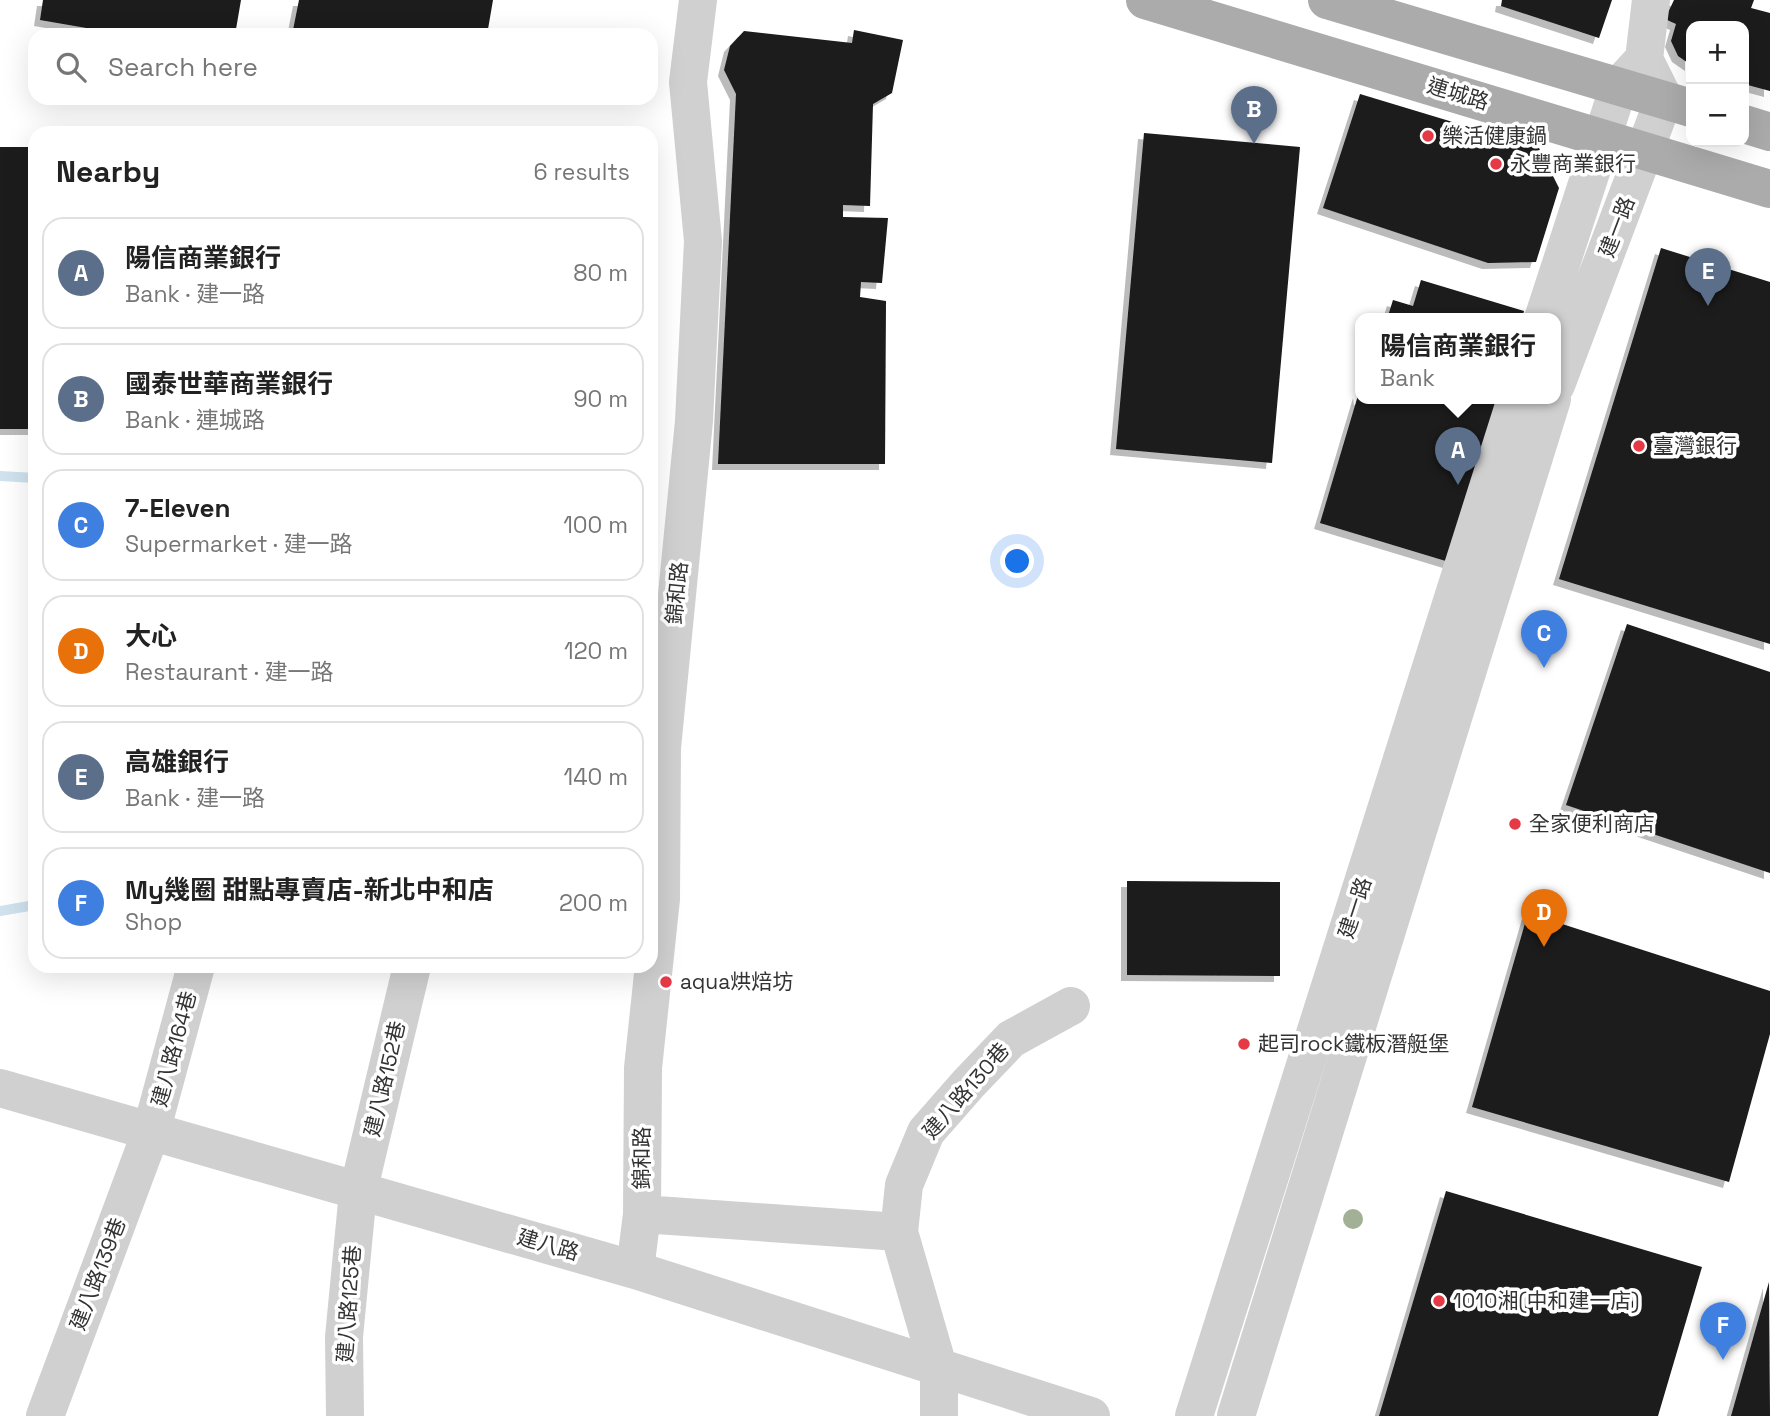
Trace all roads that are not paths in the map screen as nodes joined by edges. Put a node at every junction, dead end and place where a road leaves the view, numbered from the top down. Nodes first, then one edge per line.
1 (698, 0) edge
2 (1145, 0) edge
3 (1327, 0) edge
4 (1651, 0) edge
5 (1644, 59) junction
6 (1619, 86) junction
7 (1677, 104) edge
8 (1749, 126) edge
9 (1770, 132) edge
10 (1604, 137) junction
11 (1647, 150) junction
12 (1770, 190) edge
13 (1545, 313) edge
14 (1561, 372) edge
15 (1515, 404) edge
16 (1550, 404) edge
17 (658, 927) edge
18 (194, 973) edge
19 (410, 973) edge
20 (653, 973) edge
21 (1071, 1006) dead end
22 (0, 1088) edge
23 (151, 1132) junction
24 (358, 1192) junction
25 (642, 1214) junction
26 (899, 1232) junction
27 (635, 1270) junction
28 (939, 1370) junction
29 (45, 1416) edge
30 (345, 1416) edge
31 (939, 1416) edge
32 (1091, 1416) edge
33 (1194, 1416) edge
34 (1236, 1416) edge

1 - 17 street, 錦和路
2 - 10 main road, 連城路
3 - 6 main road
4 - 5 street
5 - 6 street, 建一路
5 - 7 street
6 - 7 main road
6 - 10 street, 建一路
7 - 11 street, 建一路
8 - 9 main road
10 - 11 main road, 連城路
10 - 13 street, 建一路
11 - 12 main road, 連城路
11 - 14 street, 建一路
15 - 33 street, 建一路
16 - 34 street, 建一路
18 - 23 street, 建八路164巷
19 - 24 street, 建八路152巷
20 - 25 street, 錦和路
21 - 26 street, 建八路130巷
22 - 23 street, 建八路
23 - 24 street, 建八路
23 - 29 street, 建八路139巷
24 - 27 street, 建八路
24 - 30 street, 建八路125巷
25 - 26 street
25 - 27 street, 錦和路
26 - 28 street, 建八路130巷
27 - 28 street, 建八路
28 - 31 street
28 - 32 street, 建八路

